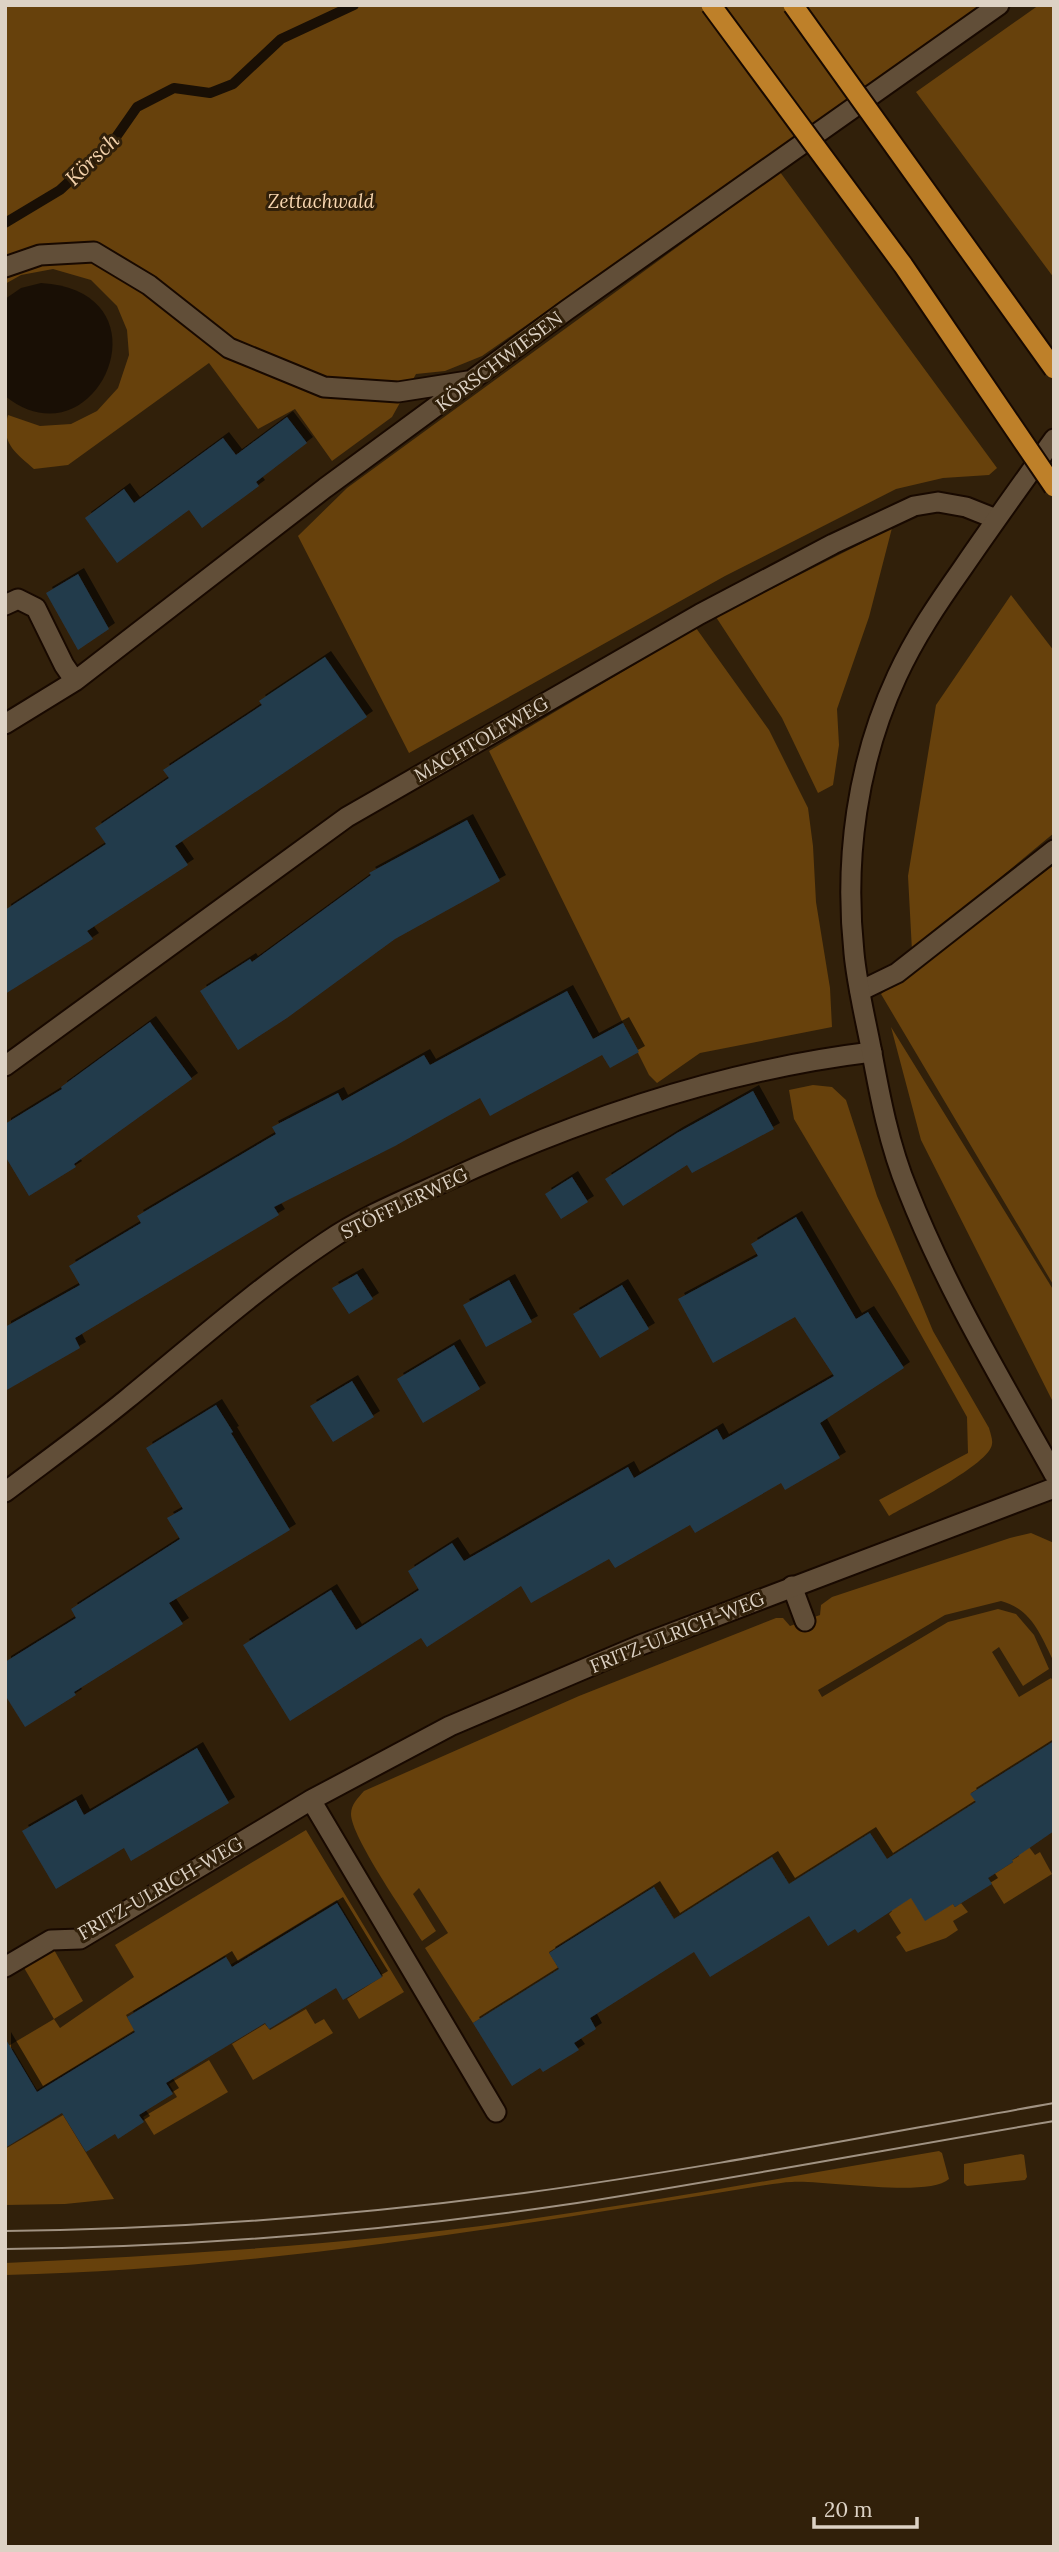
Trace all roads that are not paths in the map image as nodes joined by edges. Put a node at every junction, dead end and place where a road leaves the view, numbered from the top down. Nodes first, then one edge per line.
1 (711, 5) edge
2 (793, 5) edge
3 (999, 5) edge
4 (5, 267) edge
5 (1054, 369) edge
6 (473, 381) junction
7 (1054, 439) edge
8 (1054, 487) edge
9 (996, 519) junction
10 (5, 605) edge
11 (75, 681) junction
12 (5, 724) edge
13 (1054, 850) edge
14 (860, 991) junction
15 (872, 1052) junction
16 (5, 1066) edge
17 (1054, 1474) edge
18 (1054, 1488) edge
19 (5, 1492) edge
20 (792, 1586) junction
21 (805, 1621) dead end
22 (311, 1800) junction
23 (5, 1967) edge
24 (496, 2112) dead end

1 - 8 highway, bridge
2 - 5 highway, bridge
3 - 6 street, KÖRSCHWIESEN
4 - 6 street
6 - 11 street, KÖRSCHWIESEN
7 - 9 street
9 - 14 street
9 - 16 street, MACHTOLFWEG
10 - 11 street
11 - 12 street, KÖRSCHWIESEN
13 - 14 street
14 - 15 street
15 - 17 street
15 - 19 street, STÖFFLERWEG
18 - 20 street, FRITZ-ULRICH-WEG
20 - 21 street
20 - 22 street, FRITZ-ULRICH-WEG
22 - 23 street, FRITZ-ULRICH-WEG
22 - 24 street

